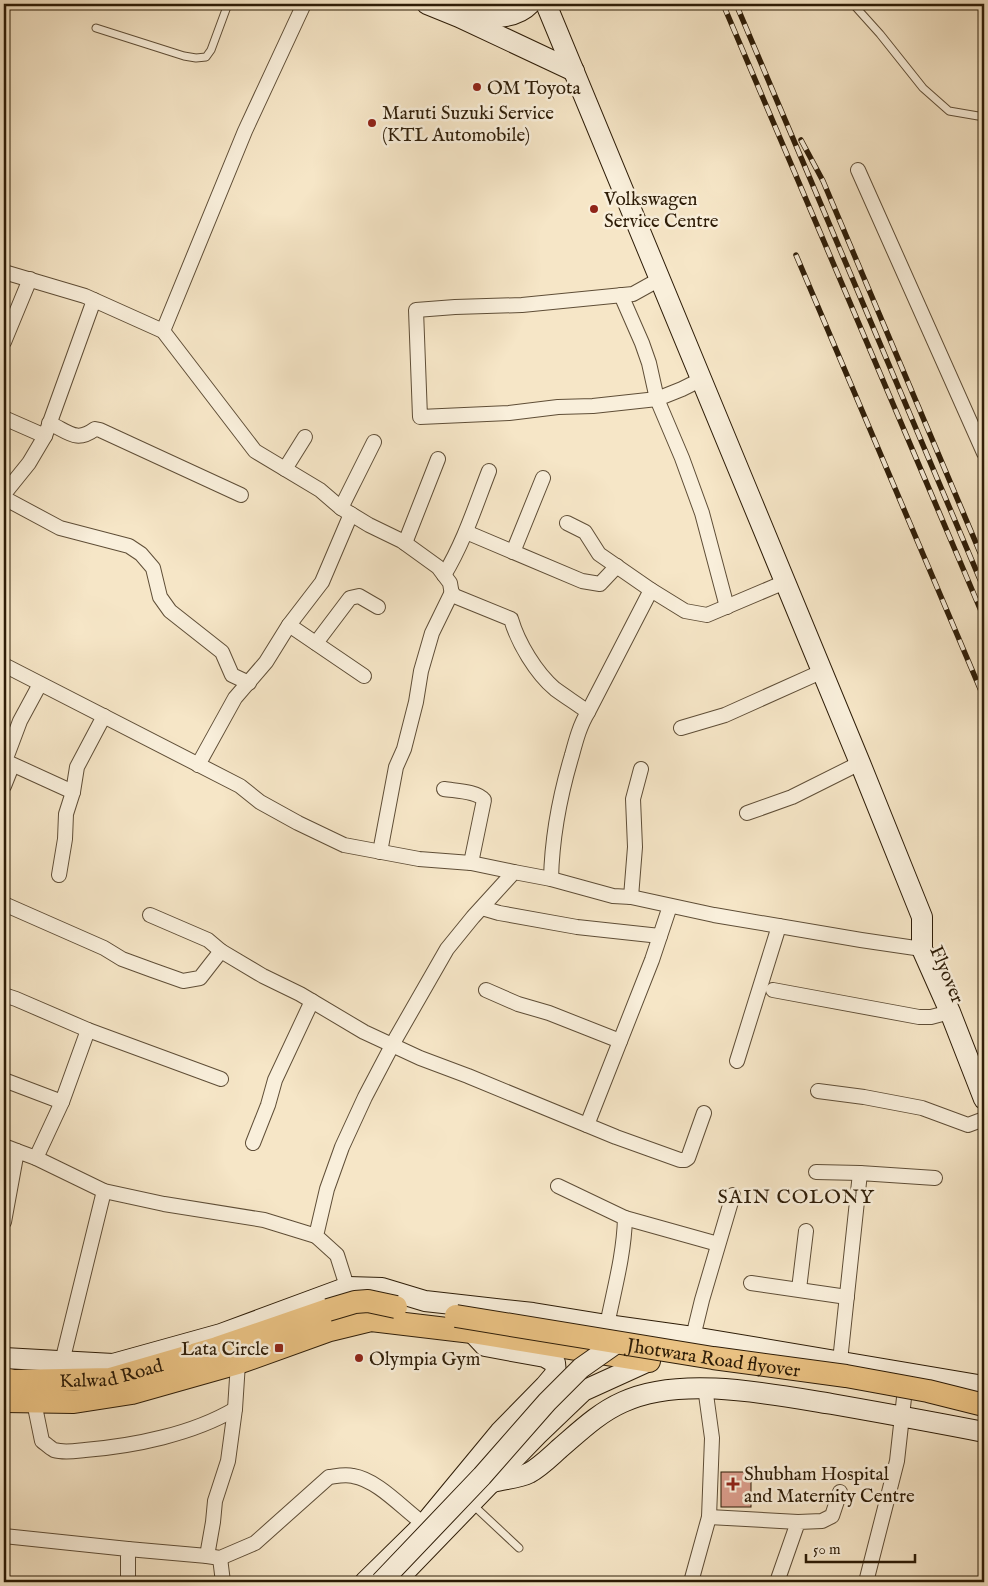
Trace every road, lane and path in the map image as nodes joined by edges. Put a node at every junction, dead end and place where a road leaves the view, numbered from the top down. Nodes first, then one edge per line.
1 (228, 4) edge
2 (304, 4) edge
3 (427, 4) edge
4 (530, 4) edge
5 (546, 4) edge
6 (853, 4) edge
7 (459, 17) junction
8 (96, 28) dead end
9 (574, 71) junction
10 (984, 117) edge
11 (858, 170) dead end
12 (4, 272) edge
13 (660, 278) junction
14 (30, 280) junction
15 (621, 295) junction
16 (94, 300) junction
17 (163, 331) junction
18 (4, 342) edge
19 (702, 379) junction
20 (657, 399) junction
21 (4, 418) edge
22 (47, 429) junction
23 (305, 437) dead end
24 (374, 442) dead end
25 (984, 453) edge
26 (438, 459) dead end
27 (285, 470) junction
28 (489, 471) dead end
29 (542, 478) dead end
30 (4, 494) edge
31 (241, 495) dead end
32 (4, 498) edge
33 (346, 511) junction
34 (567, 523) dead end
35 (466, 532) junction
36 (405, 543) junction
37 (513, 552) junction
38 (617, 566) junction
39 (444, 575) junction
40 (786, 582) junction
41 (651, 590) junction
42 (452, 592) junction
43 (378, 607) dead end
44 (727, 607) junction
45 (290, 625) junction
46 (316, 643) junction
47 (4, 665) edge
48 (822, 672) junction
49 (364, 676) dead end
50 (249, 683) junction
51 (40, 684) junction
52 (588, 712) junction
53 (104, 716) junction
54 (681, 728) dead end
55 (4, 761) edge
56 (860, 763) junction
57 (198, 764) junction
58 (641, 769) dead end
59 (4, 786) edge
60 (444, 789) dead end
61 (73, 792) junction
62 (747, 813) dead end
63 (380, 852) junction
64 (470, 863) junction
65 (514, 872) junction
66 (59, 875) dead end
67 (550, 879) junction
68 (631, 897) junction
69 (4, 904) edge
70 (670, 906) junction
71 (482, 908) junction
72 (150, 915) dead end
73 (922, 916) junction
74 (779, 926) junction
75 (660, 936) junction
76 (922, 949) junction
77 (221, 951) junction
78 (486, 990) dead end
79 (772, 990) dead end
80 (4, 995) edge
81 (312, 1001) junction
82 (950, 1012) junction
83 (88, 1030) junction
84 (620, 1041) junction
85 (392, 1045) junction
86 (984, 1060) edge
87 (737, 1061) dead end
88 (221, 1079) dead end
89 (4, 1080) edge
90 (818, 1091) dead end
91 (984, 1099) edge
92 (62, 1102) junction
93 (704, 1113) dead end
94 (984, 1119) edge
95 (587, 1125) junction
96 (253, 1143) dead end
97 (4, 1146) edge
98 (18, 1151) junction
99 (36, 1158) junction
100 (816, 1172) dead end
101 (860, 1173) junction
102 (935, 1178) dead end
103 (558, 1186) dead end
104 (104, 1191) junction
105 (733, 1195) dead end
106 (625, 1218) junction
107 (4, 1222) edge
108 (806, 1231) dead end
109 (316, 1236) junction
110 (718, 1244) junction
111 (751, 1283) dead end
112 (348, 1287) junction
113 (799, 1289) junction
114 (847, 1297) junction
115 (394, 1314) junction
116 (329, 1320) junction
117 (356, 1324) junction
118 (472, 1332) junction
119 (612, 1334) junction
120 (693, 1337) junction
121 (4, 1358) edge
122 (840, 1360) junction
123 (649, 1361) junction
124 (62, 1362) junction
125 (238, 1363) junction
126 (907, 1372) junction
127 (4, 1379) edge
128 (984, 1386) edge
129 (705, 1388) junction
130 (4, 1401) edge
131 (34, 1402) junction
132 (984, 1405) edge
133 (235, 1409) junction
134 (902, 1416) junction
135 (984, 1418) edge
136 (984, 1432) edge
137 (493, 1482) junction
138 (840, 1492) dead end
139 (472, 1503) junction
140 (708, 1517) junction
141 (798, 1522) junction
142 (424, 1524) junction
143 (4, 1536) edge
144 (519, 1548) dead end
145 (128, 1549) junction
146 (214, 1557) junction
147 (128, 1582) edge
148 (223, 1582) edge
149 (365, 1582) edge
150 (393, 1582) edge
151 (691, 1582) edge
152 (777, 1582) edge
153 (866, 1582) edge

1 - 8 lane
2 - 17 street
3 - 7 main road
4 - 7 main road
5 - 9 main road, Flyover
6 - 10 lane
7 - 9 main road
9 - 13 main road, Flyover
11 - 25 street
12 - 14 street
13 - 15 street
13 - 19 main road, Flyover
14 - 16 street
14 - 18 street
15 - 20 street
15 - 20 street
16 - 17 street
16 - 22 street
17 - 27 street
19 - 20 street
19 - 40 main road, Flyover
20 - 44 street
21 - 22 street
22 - 30 street
22 - 31 street
23 - 27 street
24 - 33 street
26 - 36 street
27 - 33 street
28 - 35 street
29 - 37 street
32 - 50 street
33 - 36 street
33 - 45 street
34 - 38 street
35 - 37 street
35 - 39 street
36 - 39 street
37 - 38 street
38 - 41 street
39 - 42 street
40 - 44 street
40 - 48 main road, Flyover
41 - 44 street
41 - 52 street
42 - 52 street
42 - 63 street
43 - 46 street
45 - 46 street
45 - 50 street
46 - 49 street
47 - 51 street
48 - 54 street
48 - 56 main road, Flyover
50 - 57 street
51 - 53 street
51 - 55 street
52 - 67 street
53 - 57 street
53 - 61 street
55 - 59 street
55 - 61 street
56 - 62 street
56 - 73 main road, Flyover
57 - 63 street
58 - 68 street
60 - 64 street
61 - 66 street
63 - 64 street
64 - 65 street
65 - 67 street
65 - 71 street
67 - 68 street
68 - 70 street
69 - 77 street
70 - 74 street
70 - 75 street
71 - 75 street
71 - 85 street
72 - 77 street
73 - 76 main road
73 - 86 main road, Flyover
74 - 76 street
74 - 87 street
75 - 84 street
76 - 82 main road
77 - 81 street
78 - 84 street
79 - 82 street
80 - 83 street
81 - 85 street
81 - 96 street
82 - 91 main road
83 - 88 street
83 - 92 street
84 - 95 street
85 - 95 street
85 - 109 street
89 - 92 street
90 - 94 street
92 - 99 street
93 - 95 street
97 - 98 street
98 - 99 street
98 - 107 street
99 - 104 street
100 - 101 street
101 - 102 street
101 - 114 street
103 - 106 street
104 - 109 street
104 - 124 street
105 - 110 street
106 - 110 street
106 - 119 street
108 - 113 street
109 - 112 street
110 - 120 street
111 - 113 street
112 - 117 street
112 - 119 main road
112 - 124 main road
113 - 114 street
114 - 122 street
115 - 116 main road, bridge
115 - 117 main road
115 - 118 main road, Jhotwara Road flyover
115 - 119 main road, Jhotwara Road flyover, bridge
116 - 117 main road
116 - 125 main road
116 - 127 main road, Kalwad Road
118 - 123 main road, Jhotwara Road flyover
118 - 142 main road
119 - 120 main road
119 - 132 main road, Jhotwara Road flyover, bridge
119 - 150 main road, bridge
120 - 122 main road
121 - 124 main road
122 - 126 main road
123 - 135 main road, Jhotwara Road flyover
123 - 137 main road
125 - 131 main road
125 - 133 street
126 - 128 main road
126 - 134 street
129 - 134 main road
129 - 137 main road
129 - 140 street
130 - 131 main road
131 - 133 street
133 - 146 street
134 - 136 main road
134 - 153 street
137 - 139 main road
138 - 141 street
139 - 144 lane
139 - 150 main road
140 - 141 street
140 - 151 street
141 - 152 street
142 - 146 street
142 - 149 main road
143 - 145 street
145 - 146 street
145 - 147 street
146 - 148 street

